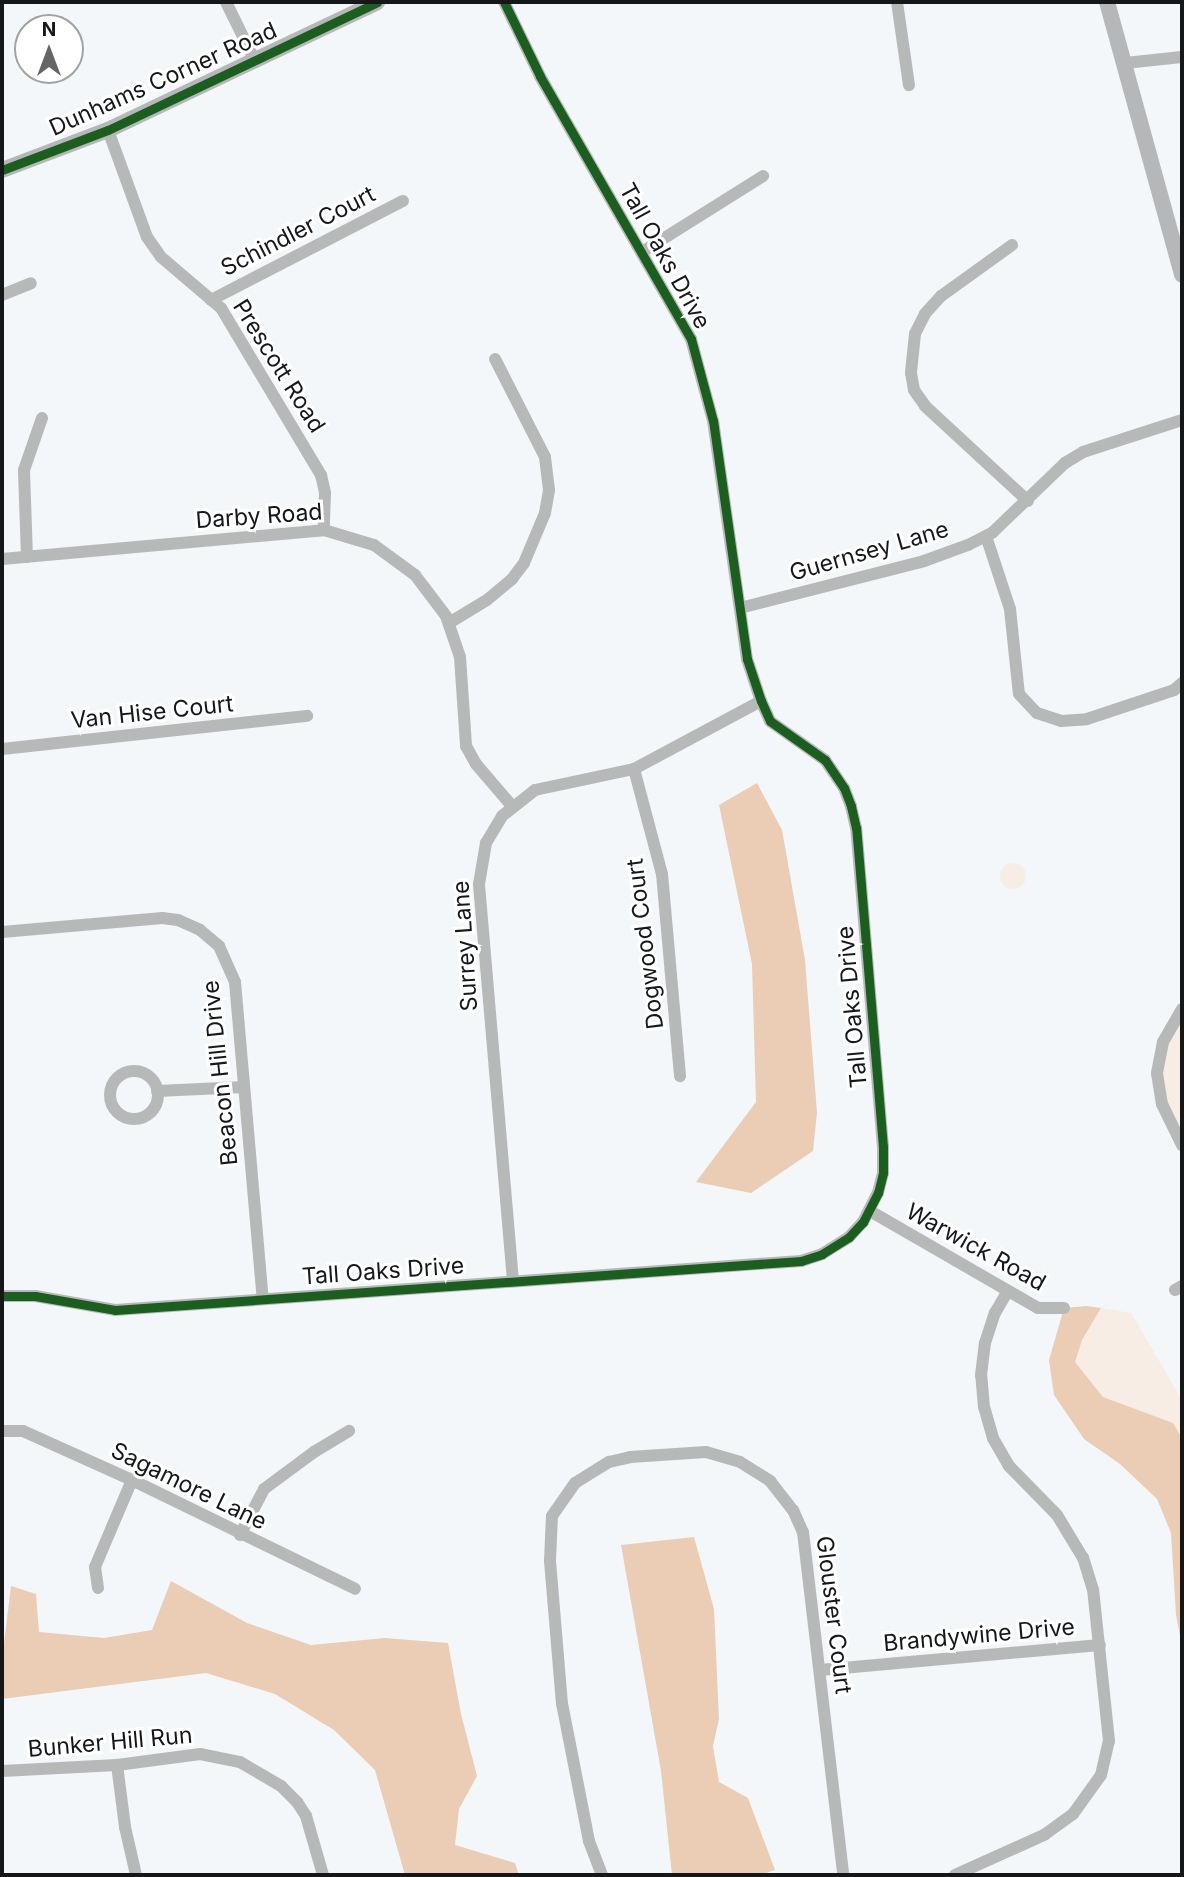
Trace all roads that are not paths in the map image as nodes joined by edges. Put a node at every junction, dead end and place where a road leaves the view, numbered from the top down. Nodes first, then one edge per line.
1 (226, 2) edge
2 (377, 2) edge
3 (504, 2) edge
4 (897, 2) edge
5 (1107, 2) edge
6 (1182, 57) edge
7 (255, 61) junction
8 (1125, 63) junction
9 (909, 85) dead end
10 (108, 130) junction
11 (2, 170) edge
12 (763, 176) dead end
13 (403, 201) dead end
14 (1012, 245) dead end
15 (642, 253) junction
16 (1182, 275) edge
17 (31, 283) dead end
18 (2, 295) edge
19 (211, 300) junction
20 (495, 359) dead end
21 (42, 418) dead end
22 (1182, 420) edge
23 (1028, 501) junction
24 (324, 530) junction
25 (986, 536) junction
26 (27, 557) junction
27 (2, 559) edge
28 (740, 608) junction
29 (449, 623) junction
30 (1182, 683) edge
31 (761, 701) junction
32 (307, 716) dead end
33 (2, 750) edge
34 (634, 769) junction
35 (512, 806) junction
36 (2, 932) edge
37 (1182, 1009) edge
38 (680, 1076) dead end
39 (244, 1087) junction
40 (157, 1091) dead end
41 (1182, 1144) edge
42 (870, 1211) junction
43 (513, 1281) junction
44 (1007, 1292) junction
45 (2, 1296) edge
46 (263, 1299) junction
47 (1064, 1308) dead end
48 (2, 1431) edge
49 (349, 1431) dead end
50 (132, 1480) junction
51 (240, 1535) junction
52 (98, 1588) dead end
53 (355, 1589) dead end
54 (1100, 1645) junction
55 (820, 1670) junction
56 (117, 1765) junction
57 (2, 1771) edge
58 (136, 1875) edge
59 (323, 1875) edge
60 (602, 1875) edge
61 (843, 1875) edge
62 (955, 1875) edge

1 - 7 street
2 - 7 street, Dunhams Corner Road
3 - 15 street, Tall Oaks Drive
4 - 9 street
5 - 8 street
6 - 8 street
7 - 10 street, Dunhams Corner Road
8 - 16 street
10 - 11 street, Dunhams Corner Road
10 - 19 street, Prescott Road
12 - 15 street
13 - 19 street, Schindler Court
14 - 23 street
15 - 28 street, Tall Oaks Drive
17 - 18 street
19 - 24 street, Prescott Road
20 - 29 street
21 - 26 street
22 - 23 street, Guernsey Lane
23 - 25 street, Guernsey Lane
24 - 26 street, Darby Road
24 - 29 street, Darby Road
25 - 28 street, Guernsey Lane
25 - 30 street
26 - 27 street, Darby Road
28 - 31 street, Tall Oaks Drive
29 - 35 street, Darby Road
31 - 34 street, Surrey Lane
31 - 42 street, Tall Oaks Drive
32 - 33 street, Van Hise Court
34 - 35 street, Surrey Lane
34 - 38 street, Dogwood Court
35 - 43 street, Surrey Lane
36 - 39 street, Beacon Hill Drive
37 - 41 street
39 - 40 street
39 - 46 street, Beacon Hill Drive
42 - 43 street, Tall Oaks Drive
42 - 44 street, Warwick Road
43 - 46 street, Tall Oaks Drive
44 - 47 street, Warwick Road
44 - 54 street
45 - 46 street, Tall Oaks Drive
48 - 50 street, Sagamore Lane
49 - 51 street
50 - 51 street, Sagamore Lane
50 - 52 street
51 - 53 street, Sagamore Lane
54 - 55 street, Brandywine Drive
54 - 62 street
55 - 60 street, Glouster Court
55 - 61 street, Glouster Court
56 - 57 street, Bunker Hill Run
56 - 58 street
56 - 59 street, Bunker Hill Run

